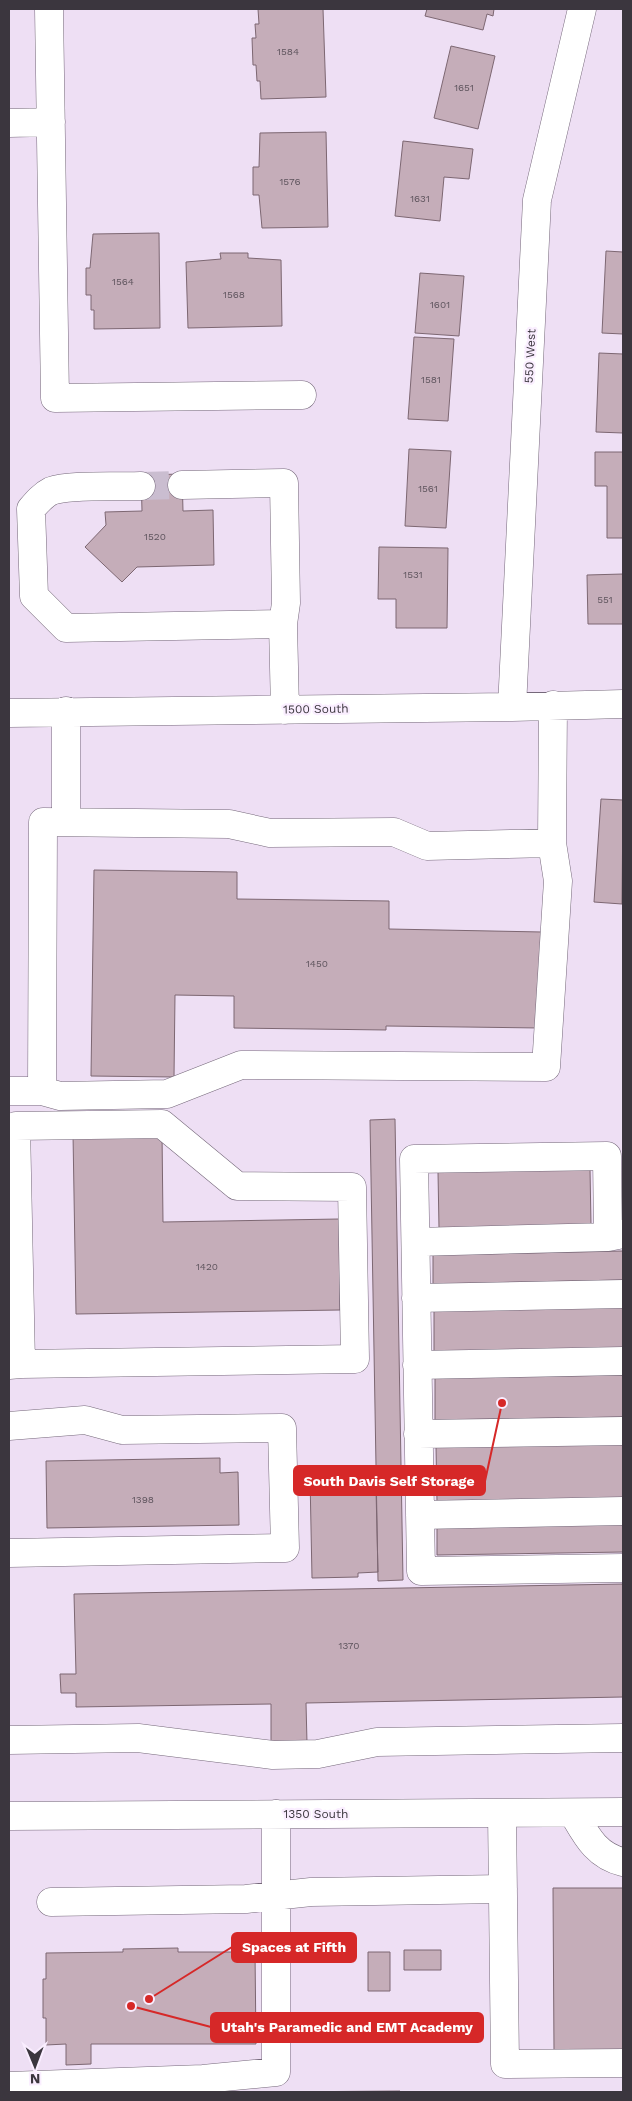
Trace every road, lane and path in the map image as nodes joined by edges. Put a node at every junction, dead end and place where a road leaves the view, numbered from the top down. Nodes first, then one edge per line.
1 (49, 9) edge
2 (582, 9) edge
3 (51, 122) junction
4 (9, 123) edge
5 (302, 395) dead end
6 (182, 485) tunnel mouth
7 (141, 486) tunnel mouth
8 (20, 509) edge
9 (283, 624) junction
10 (623, 704) edge
11 (553, 705) junction
12 (512, 707) junction
13 (285, 710) junction
14 (66, 711) junction
15 (9, 713) edge
16 (66, 822) junction
17 (552, 843) junction
18 (9, 1091) edge
19 (42, 1092) junction
20 (13, 1167) edge
21 (616, 1236) edge
22 (416, 1242) junction
23 (623, 1294) edge
24 (416, 1298) junction
25 (623, 1361) edge
26 (15, 1364) edge
27 (417, 1365) junction
28 (9, 1426) edge
29 (623, 1431) edge
30 (418, 1434) junction
31 (623, 1511) edge
32 (420, 1514) junction
33 (9, 1553) edge
34 (623, 1568) edge
35 (623, 1738) edge
36 (9, 1740) edge
37 (623, 1812) edge
38 (502, 1813) junction
39 (574, 1813) junction
40 (276, 1814) junction
41 (9, 1816) edge
42 (623, 1862) edge
43 (503, 1889) junction
44 (276, 1896) junction
45 (51, 1902) dead end
46 (623, 2063) edge
47 (9, 2086) edge

1 - 3 street
2 - 12 street, 550 West
3 - 4 street
3 - 5 street
6 - 9 street
7 - 8 street
8 - 9 street
9 - 13 street
10 - 11 street, 1500 South
11 - 12 street, 1500 South
11 - 17 street
12 - 13 street, 1500 South
13 - 14 street, 1500 South
14 - 15 street, 1500 South
14 - 16 street
16 - 17 street
16 - 19 street
17 - 19 street
18 - 19 street
20 - 26 street
20 - 26 street
21 - 22 street
21 - 22 street
22 - 24 street
23 - 24 street
24 - 27 street
25 - 27 street
27 - 30 street
28 - 33 street
29 - 30 street
30 - 32 street
31 - 32 street
32 - 34 street
35 - 36 street
37 - 39 street, 1350 South
38 - 39 street, 1350 South
38 - 40 street, 1350 South
38 - 43 street
39 - 42 street
40 - 41 street, 1350 South
40 - 44 street
43 - 44 street
43 - 46 street
44 - 45 street
44 - 47 street

